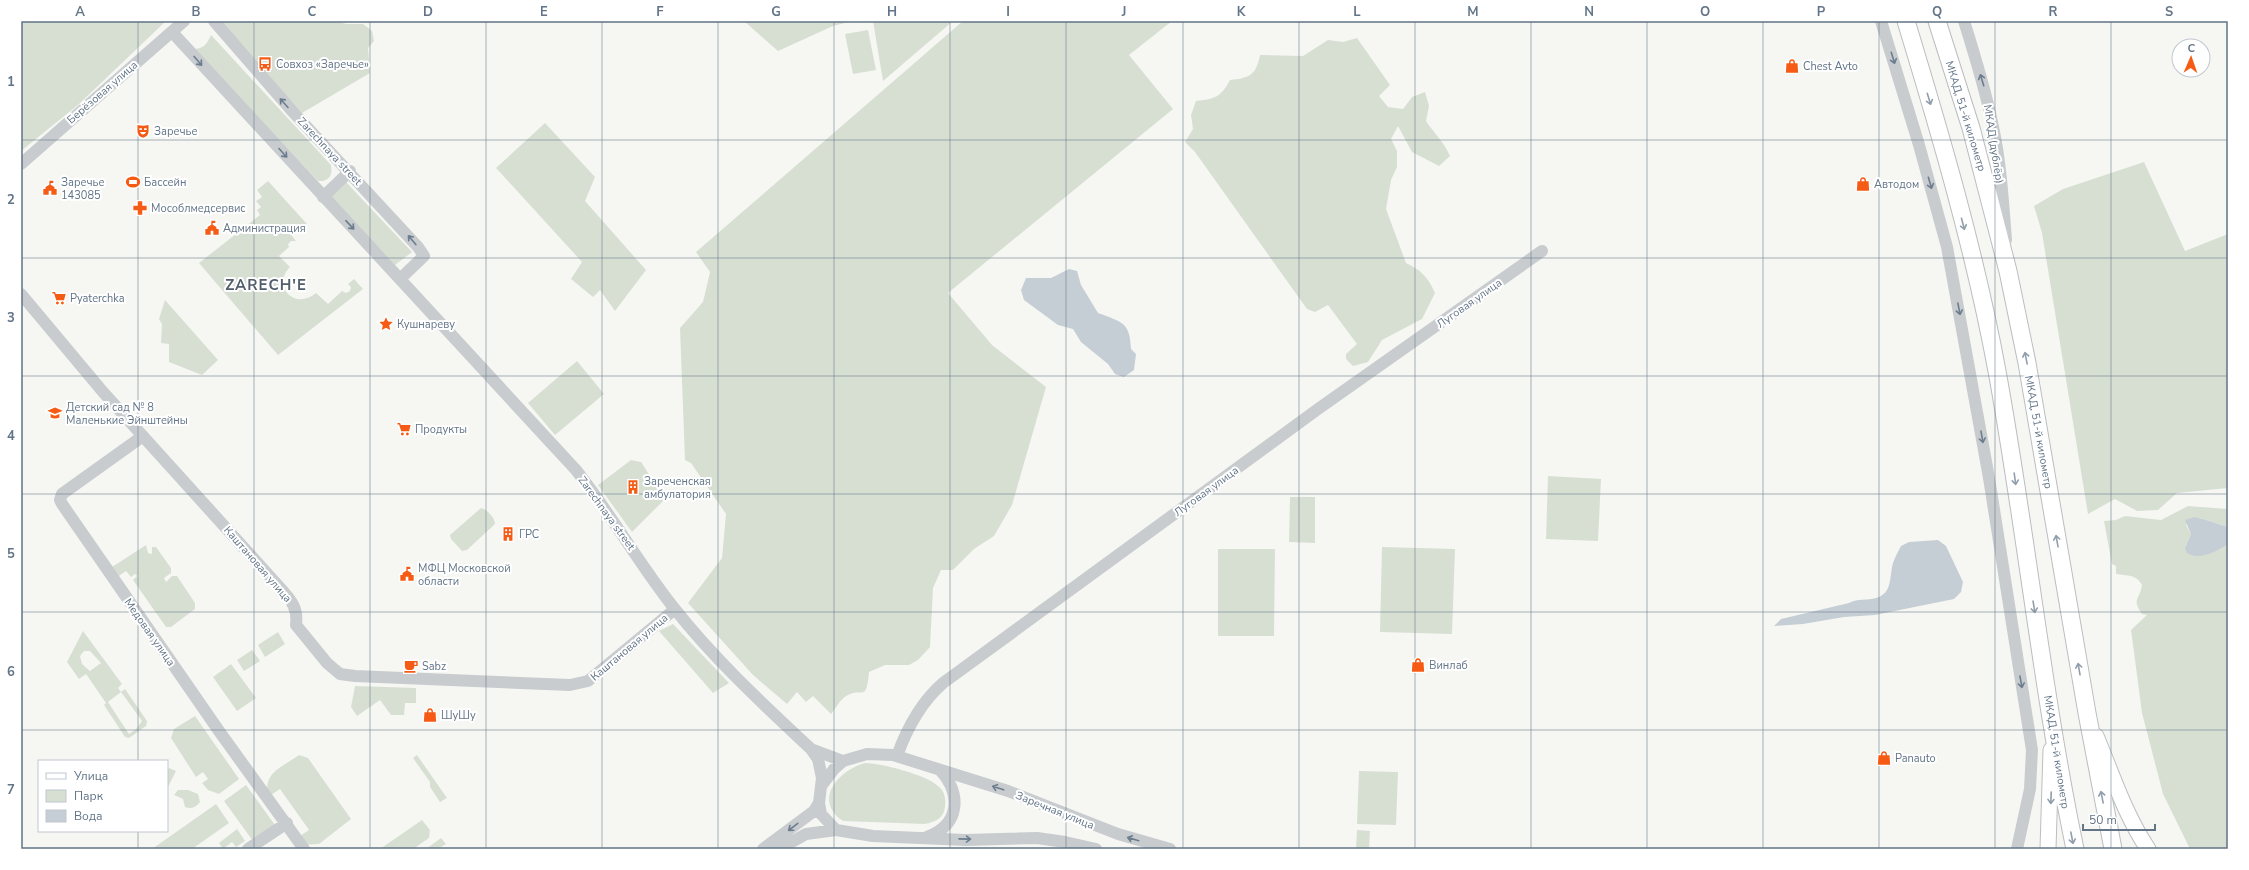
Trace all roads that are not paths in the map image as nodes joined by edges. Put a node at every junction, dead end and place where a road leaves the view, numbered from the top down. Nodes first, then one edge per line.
1 (184, 21) edge
2 (214, 21) edge
3 (1881, 21) edge
4 (1906, 21) edge
5 (1937, 21) edge
6 (1964, 21) edge
7 (172, 32) junction
8 (21, 164) edge
9 (350, 172) junction
10 (323, 197) junction
11 (1542, 251) dead end
12 (2008, 271) junction
13 (400, 279) junction
14 (21, 294) edge
15 (143, 436) junction
16 (674, 609) junction
17 (2087, 713) junction
18 (2051, 717) junction
19 (811, 749) junction
20 (897, 756) junction
21 (843, 761) junction
22 (940, 770) junction
23 (822, 785) junction
24 (819, 802) junction
25 (2026, 810) junction
26 (287, 822) junction
27 (836, 830) junction
28 (926, 838) junction
29 (248, 849) edge
30 (304, 849) edge
31 (763, 849) edge
32 (779, 849) edge
33 (1096, 849) edge
34 (1170, 849) edge
35 (2017, 849) edge
36 (2023, 849) edge
37 (2048, 849) edge
38 (2074, 849) edge
39 (2113, 849) edge
40 (2148, 849) edge

1 - 7 street, Берёзовая улица
9 -> 2 street, Zarechnaya street
3 -> 25 street
4 -> 18 highway, МКАД, 51-й километр
5 - 12 highway, МКАД, 51-й километр
12 -> 6 street, МКАД (дублёр)
7 - 8 street, Берёзовая улица
7 -> 10 street, Zarechnaya street
9 - 10 street
13 -> 9 street, Zarechnaya street
10 -> 13 street, Zarechnaya street
11 - 20 street, Луговая улица
17 -> 12 highway, МКАД, 51-й километр
13 - 16 street, Zarechnaya street
14 - 15 street, Каштановая улица
15 - 16 street, Каштановая улица
15 - 26 street, Медовая улица
16 - 19 street, Zarechnaya street
39 -> 17 highway, МКАД, 51-й километр
17 - 40 main road
18 -> 37 main road
18 -> 38 highway, МКАД, 51-й километр
19 - 21 street, Zarechnaya street
19 - 23 street, Zarechnaya street
20 - 21 street, Заречная улица
20 - 22 street, Заречная улица
21 - 23 street
22 - 28 street
34 -> 22 street, Заречная улица
23 - 24 street
24 - 27 street
24 -> 31 street
25 - 35 street
25 - 36 street
26 - 29 street
26 - 30 street, Медовая улица
27 - 28 street, Заречная улица
27 - 32 street, Заречная улица
28 -> 33 street, Заречная улица

